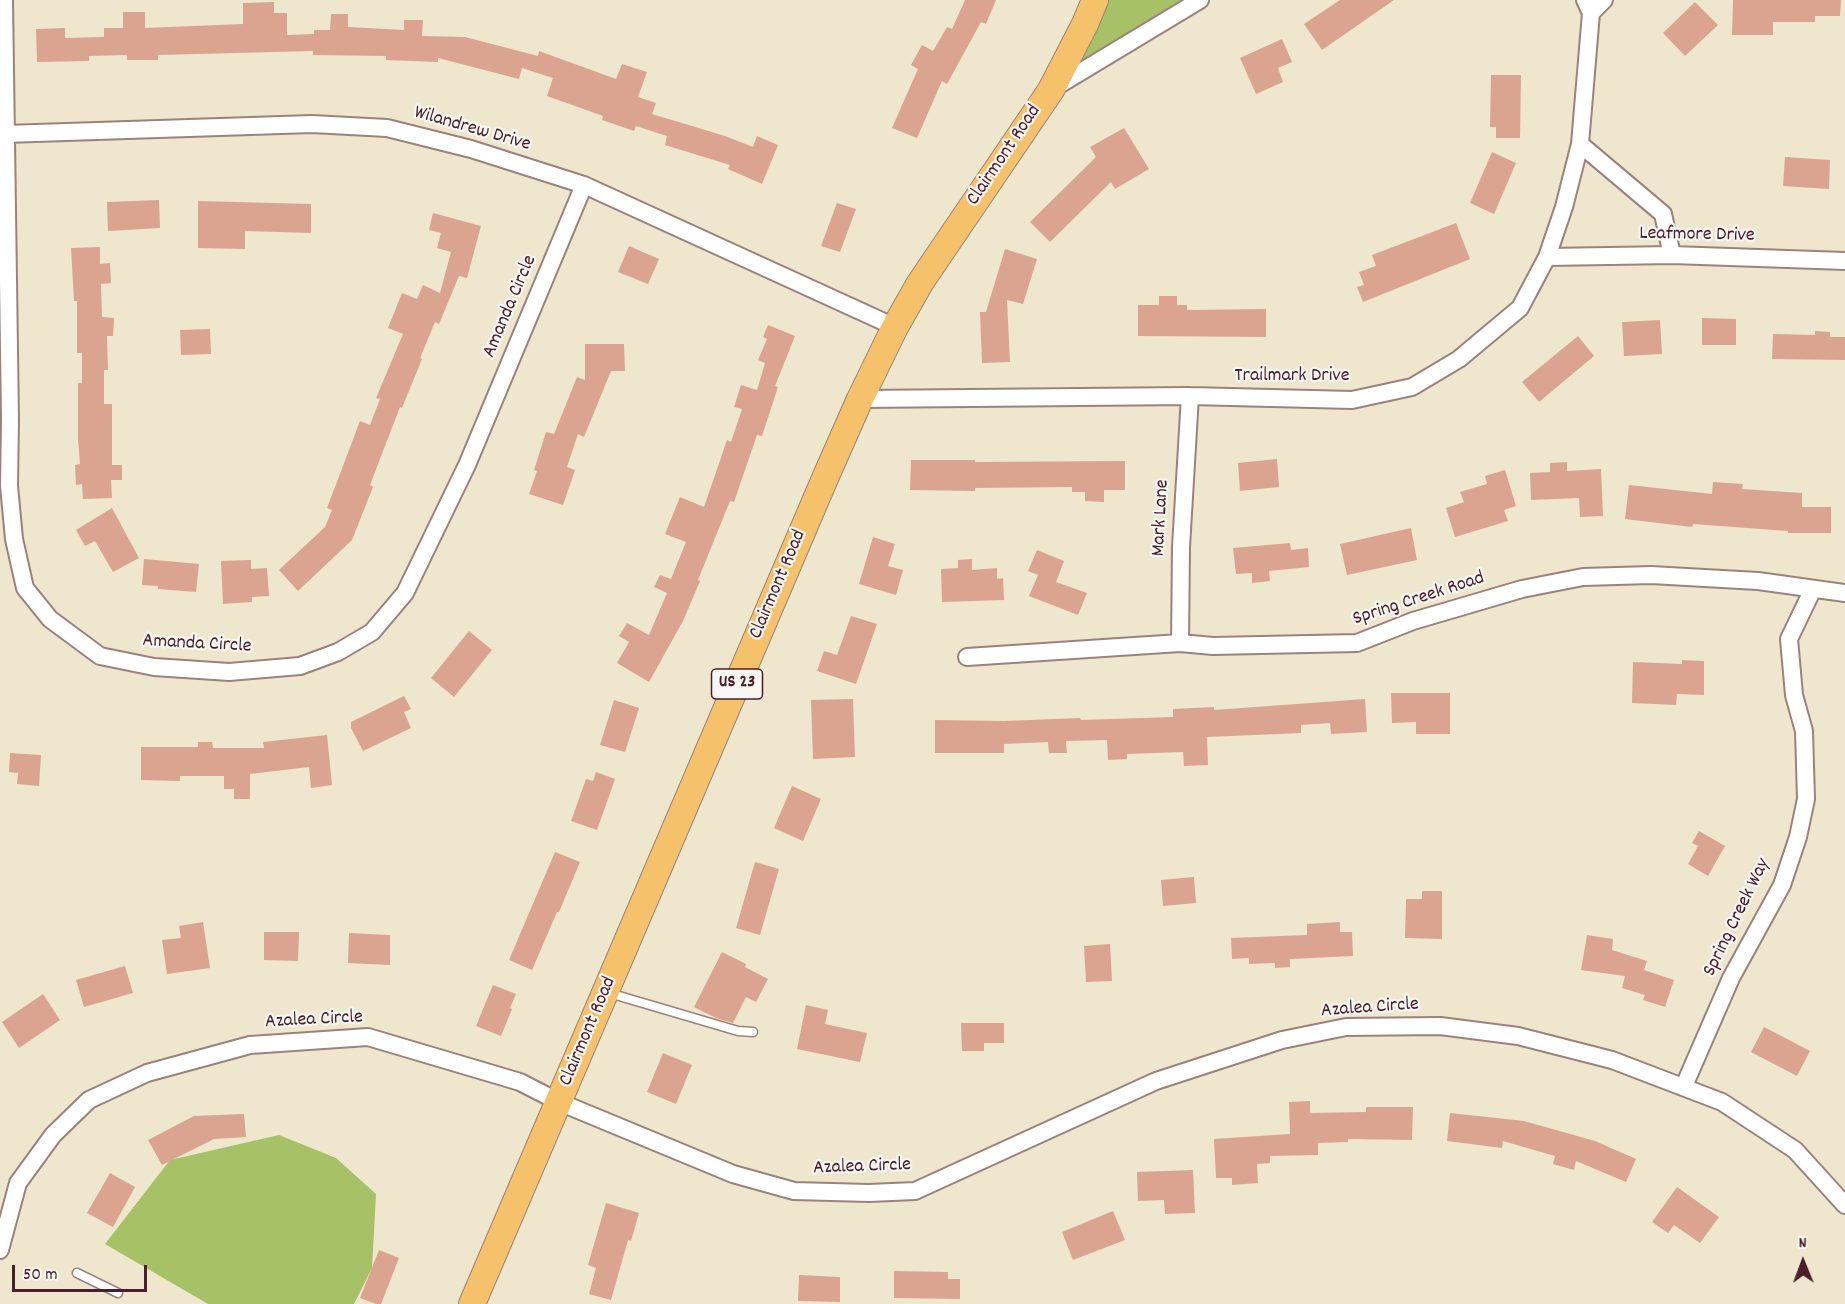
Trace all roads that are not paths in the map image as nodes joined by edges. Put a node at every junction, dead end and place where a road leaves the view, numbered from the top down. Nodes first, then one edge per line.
1 (4, 0) edge
2 (1095, 0) edge
3 (1200, 0) edge
4 (1604, 0) edge
5 (1588, 6) edge
6 (1051, 90) junction
7 (6, 135) junction
8 (1580, 144) junction
9 (584, 185) junction
10 (1672, 255) junction
11 (1547, 257) junction
12 (1845, 261) edge
13 (895, 327) junction
14 (1190, 396) junction
15 (860, 399) junction
16 (1813, 589) junction
17 (1845, 593) edge
18 (1180, 643) junction
19 (967, 657) dead end
20 (606, 992) junction
21 (753, 1032) dead end
22 (1684, 1086) junction
23 (559, 1102) junction
24 (1845, 1205) edge
25 (0, 1250) edge
26 (77, 1273) dead end
27 (118, 1293) dead end
28 (472, 1304) edge

1 - 7 street, Amanda Circle
2 - 6 main road, US 23
3 - 6 street
4 - 5 street
5 - 8 street, Trailmark Drive
6 - 13 main road, Clairmont Road / US 23
7 - 9 street, Wilandrew Drive
7 - 9 street, Amanda Circle
8 - 10 street
8 - 11 street, Trailmark Drive
9 - 13 street, Wilandrew Drive
10 - 11 street, Leafmore Drive
10 - 12 street, Leafmore Drive
11 - 14 street, Trailmark Drive
13 - 15 main road, Clairmont Road / US 23
14 - 15 street, Trailmark Drive
14 - 18 street, Mark Lane
15 - 20 main road, Clairmont Road / US 23
16 - 17 street, Spring Creek Road
16 - 18 street, Spring Creek Road
16 - 22 street, Spring Creek Way
18 - 19 street, Spring Creek Road
20 - 21 lane
20 - 23 main road, Clairmont Road / US 23
22 - 23 street, Azalea Circle
22 - 24 street, Azalea Circle
23 - 25 street, Azalea Circle
23 - 28 main road, Clairmont Road / US 23
26 - 27 lane

